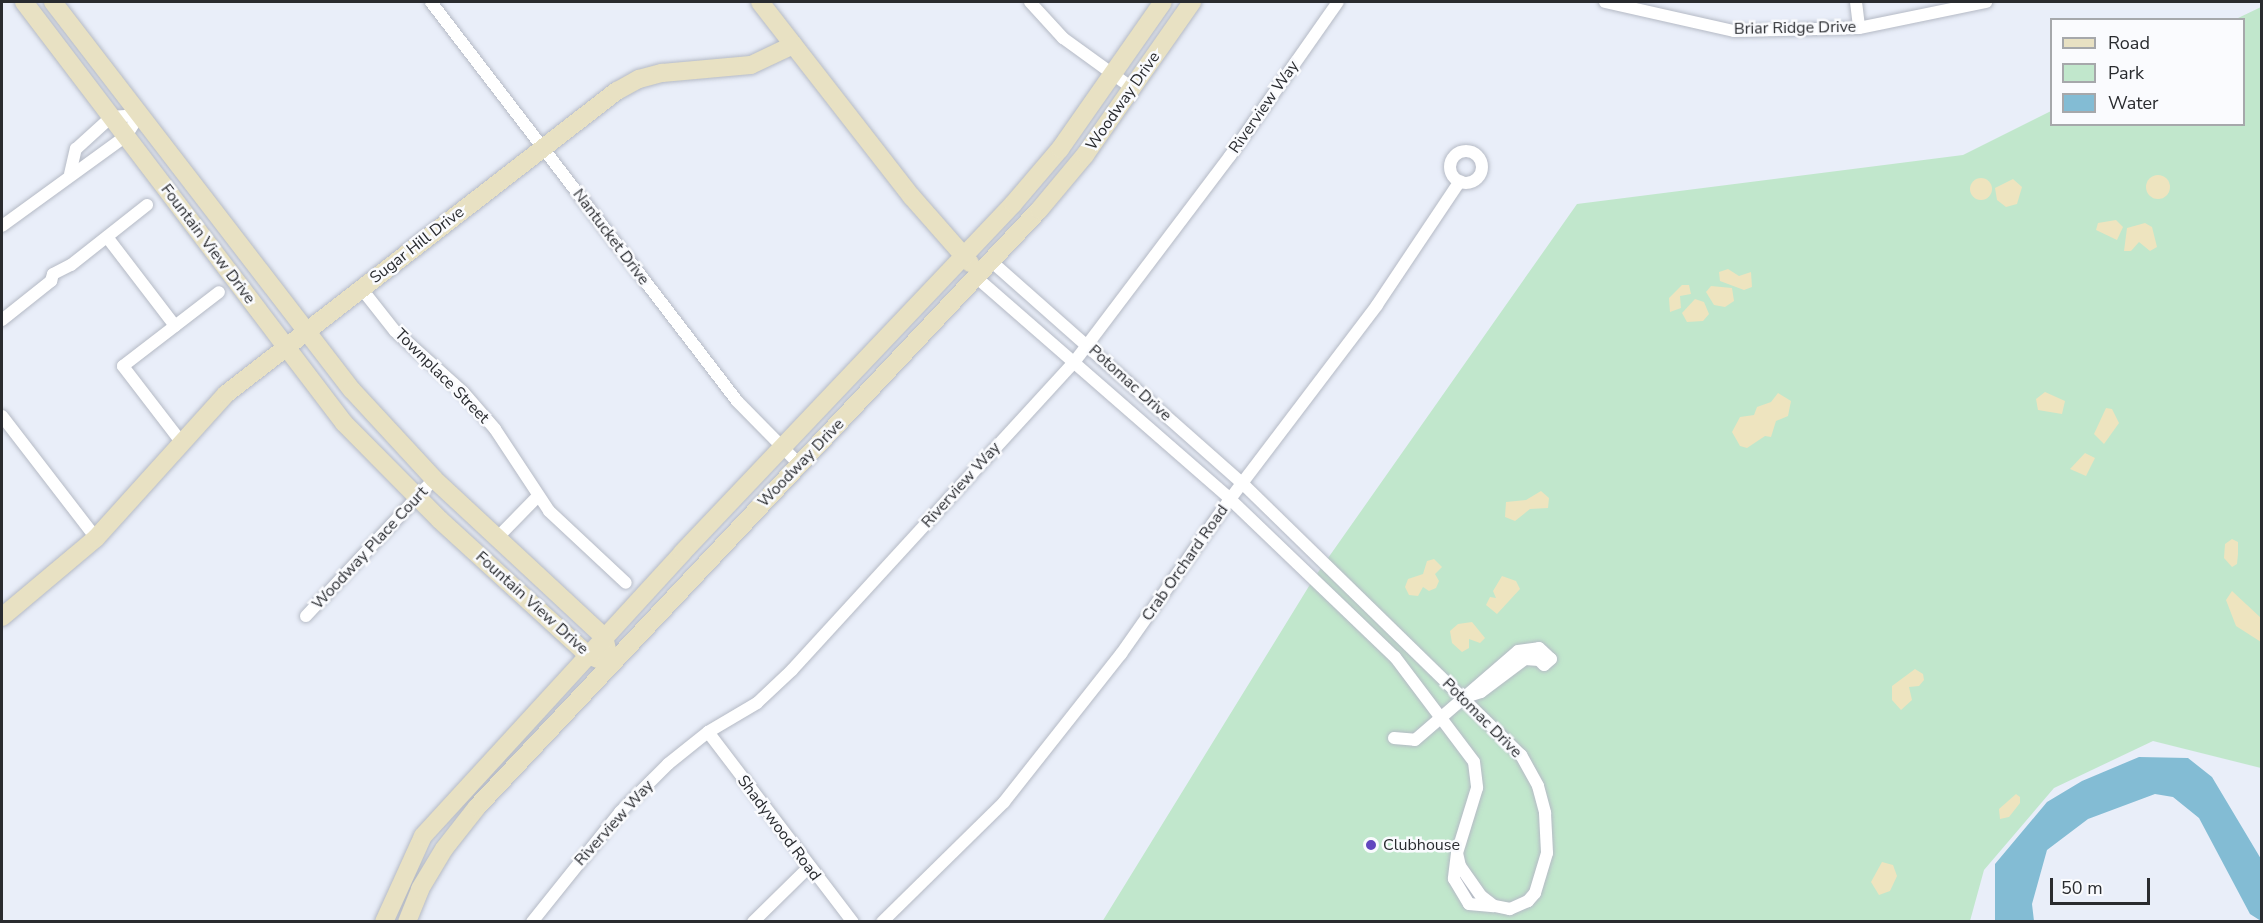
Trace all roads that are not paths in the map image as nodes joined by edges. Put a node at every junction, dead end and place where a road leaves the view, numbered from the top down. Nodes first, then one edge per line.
1 (24, 2) edge
2 (53, 2) edge
3 (431, 2) edge
4 (760, 2) edge
5 (1030, 2) edge
6 (1163, 2) edge
7 (1192, 2) edge
8 (1338, 2) edge
9 (1605, 2) edge
10 (1856, 2) edge
11 (1986, 2) edge
12 (1859, 28) junction
13 (793, 45) junction
14 (1111, 73) junction
15 (1132, 88) junction
16 (139, 115) junction
17 (111, 117) junction
18 (126, 136) junction
19 (542, 147) junction
20 (70, 174) junction
21 (1460, 181) dead end
22 (147, 205) dead end
23 (2, 226) edge
24 (107, 237) junction
25 (965, 254) junction
26 (992, 262) junction
27 (977, 278) junction
28 (361, 288) junction
29 (219, 292) dead end
30 (2, 320) edge
31 (175, 326) junction
32 (307, 331) junction
33 (1087, 345) junction
34 (286, 347) junction
35 (1075, 361) junction
36 (2, 416) edge
37 (182, 443) junction
38 (782, 450) junction
39 (799, 464) junction
40 (434, 479) junction
41 (1242, 483) junction
42 (538, 496) junction
43 (416, 497) junction
44 (1230, 499) junction
45 (498, 537) junction
46 (96, 538) junction
47 (626, 583) dead end
48 (306, 616) dead end
49 (2, 617) edge
50 (604, 637) junction
51 (588, 655) junction
52 (610, 663) junction
53 (1468, 697) junction
54 (1442, 719) junction
55 (708, 732) junction
56 (1394, 738) dead end
57 (462, 791) junction
58 (477, 807) junction
59 (808, 868) junction
60 (384, 921) edge
61 (407, 921) edge
62 (532, 921) edge
63 (753, 921) edge
64 (853, 921) edge
65 (882, 921) edge

1 - 17 main road, Fountain View Drive
2 - 16 main road, Fountain View Drive
3 - 19 street, Nantucket Drive
4 - 13 main road, Potomac Drive
5 - 14 street
6 - 14 main road, Woodway Drive
7 - 15 main road, Woodway Drive
8 - 33 street, Riverview Way
9 - 12 street, Briar Ridge Drive
10 - 12 street
11 - 12 street, Briar Ridge Drive
13 - 19 main road, Sugar Hill Drive
13 - 25 main road, Potomac Drive
14 - 15 street
14 - 25 main road, Woodway Drive
15 - 26 main road, Woodway Drive
16 - 17 street
16 - 18 street
16 - 32 main road, Fountain View Drive
17 - 18 main road, Fountain View Drive
17 - 20 street
18 - 20 street
18 - 34 main road, Fountain View Drive
19 - 28 main road, Sugar Hill Drive
19 - 38 street, Nantucket Drive
20 - 23 street
21 - 41 street, Crab Orchard Road
22 - 24 street
24 - 30 street
24 - 31 street
25 - 26 main road, Potomac Drive
25 - 27 main road, Potomac Drive
25 - 38 main road, Woodway Drive
26 - 27 main road, Woodway Drive
26 - 33 street, Potomac Drive
27 - 35 street, Potomac Drive
27 - 39 main road, Woodway Drive
28 - 32 main road, Sugar Hill Drive
28 - 42 street, Townplace Street
29 - 31 street
31 - 37 street
32 - 34 main road, Sugar Hill Drive
32 - 40 main road, Fountain View Drive
33 - 35 street, Riverview Way
33 - 41 street, Potomac Drive
34 - 37 main road, Sugar Hill Drive
34 - 43 main road, Fountain View Drive
35 - 44 street, Potomac Drive
35 - 55 street, Riverview Way
36 - 46 street
37 - 46 main road, Sugar Hill Drive
38 - 39 street, Nantucket Drive
38 - 50 main road, Woodway Drive
39 - 52 main road, Woodway Drive
40 - 43 street, Woodway Place Court
40 - 45 main road, Fountain View Drive
41 - 44 street, Crab Orchard Road
41 - 53 street, Potomac Drive
42 - 45 street
42 - 47 street, Townplace Street
43 - 48 street, Woodway Place Court
43 - 51 main road, Fountain View Drive
44 - 54 street, Potomac Drive
44 - 65 street, Crab Orchard Road
45 - 50 main road, Fountain View Drive
46 - 49 main road, Sugar Hill Drive
50 - 51 main road, Woodway Drive
50 - 52 main road, Fountain View Drive
51 - 52 main road, Fountain View Drive
51 - 57 main road, Woodway Drive
52 - 58 main road, Woodway Drive
53 - 53 street
53 - 54 street
53 - 54 street, Potomac Drive
54 - 56 street
55 - 59 street, Shadywood Road
55 - 62 street, Riverview Way
57 - 58 main road
57 - 60 main road, Woodway Drive
58 - 61 main road, Woodway Drive
59 - 63 street
59 - 64 street, Shadywood Road

